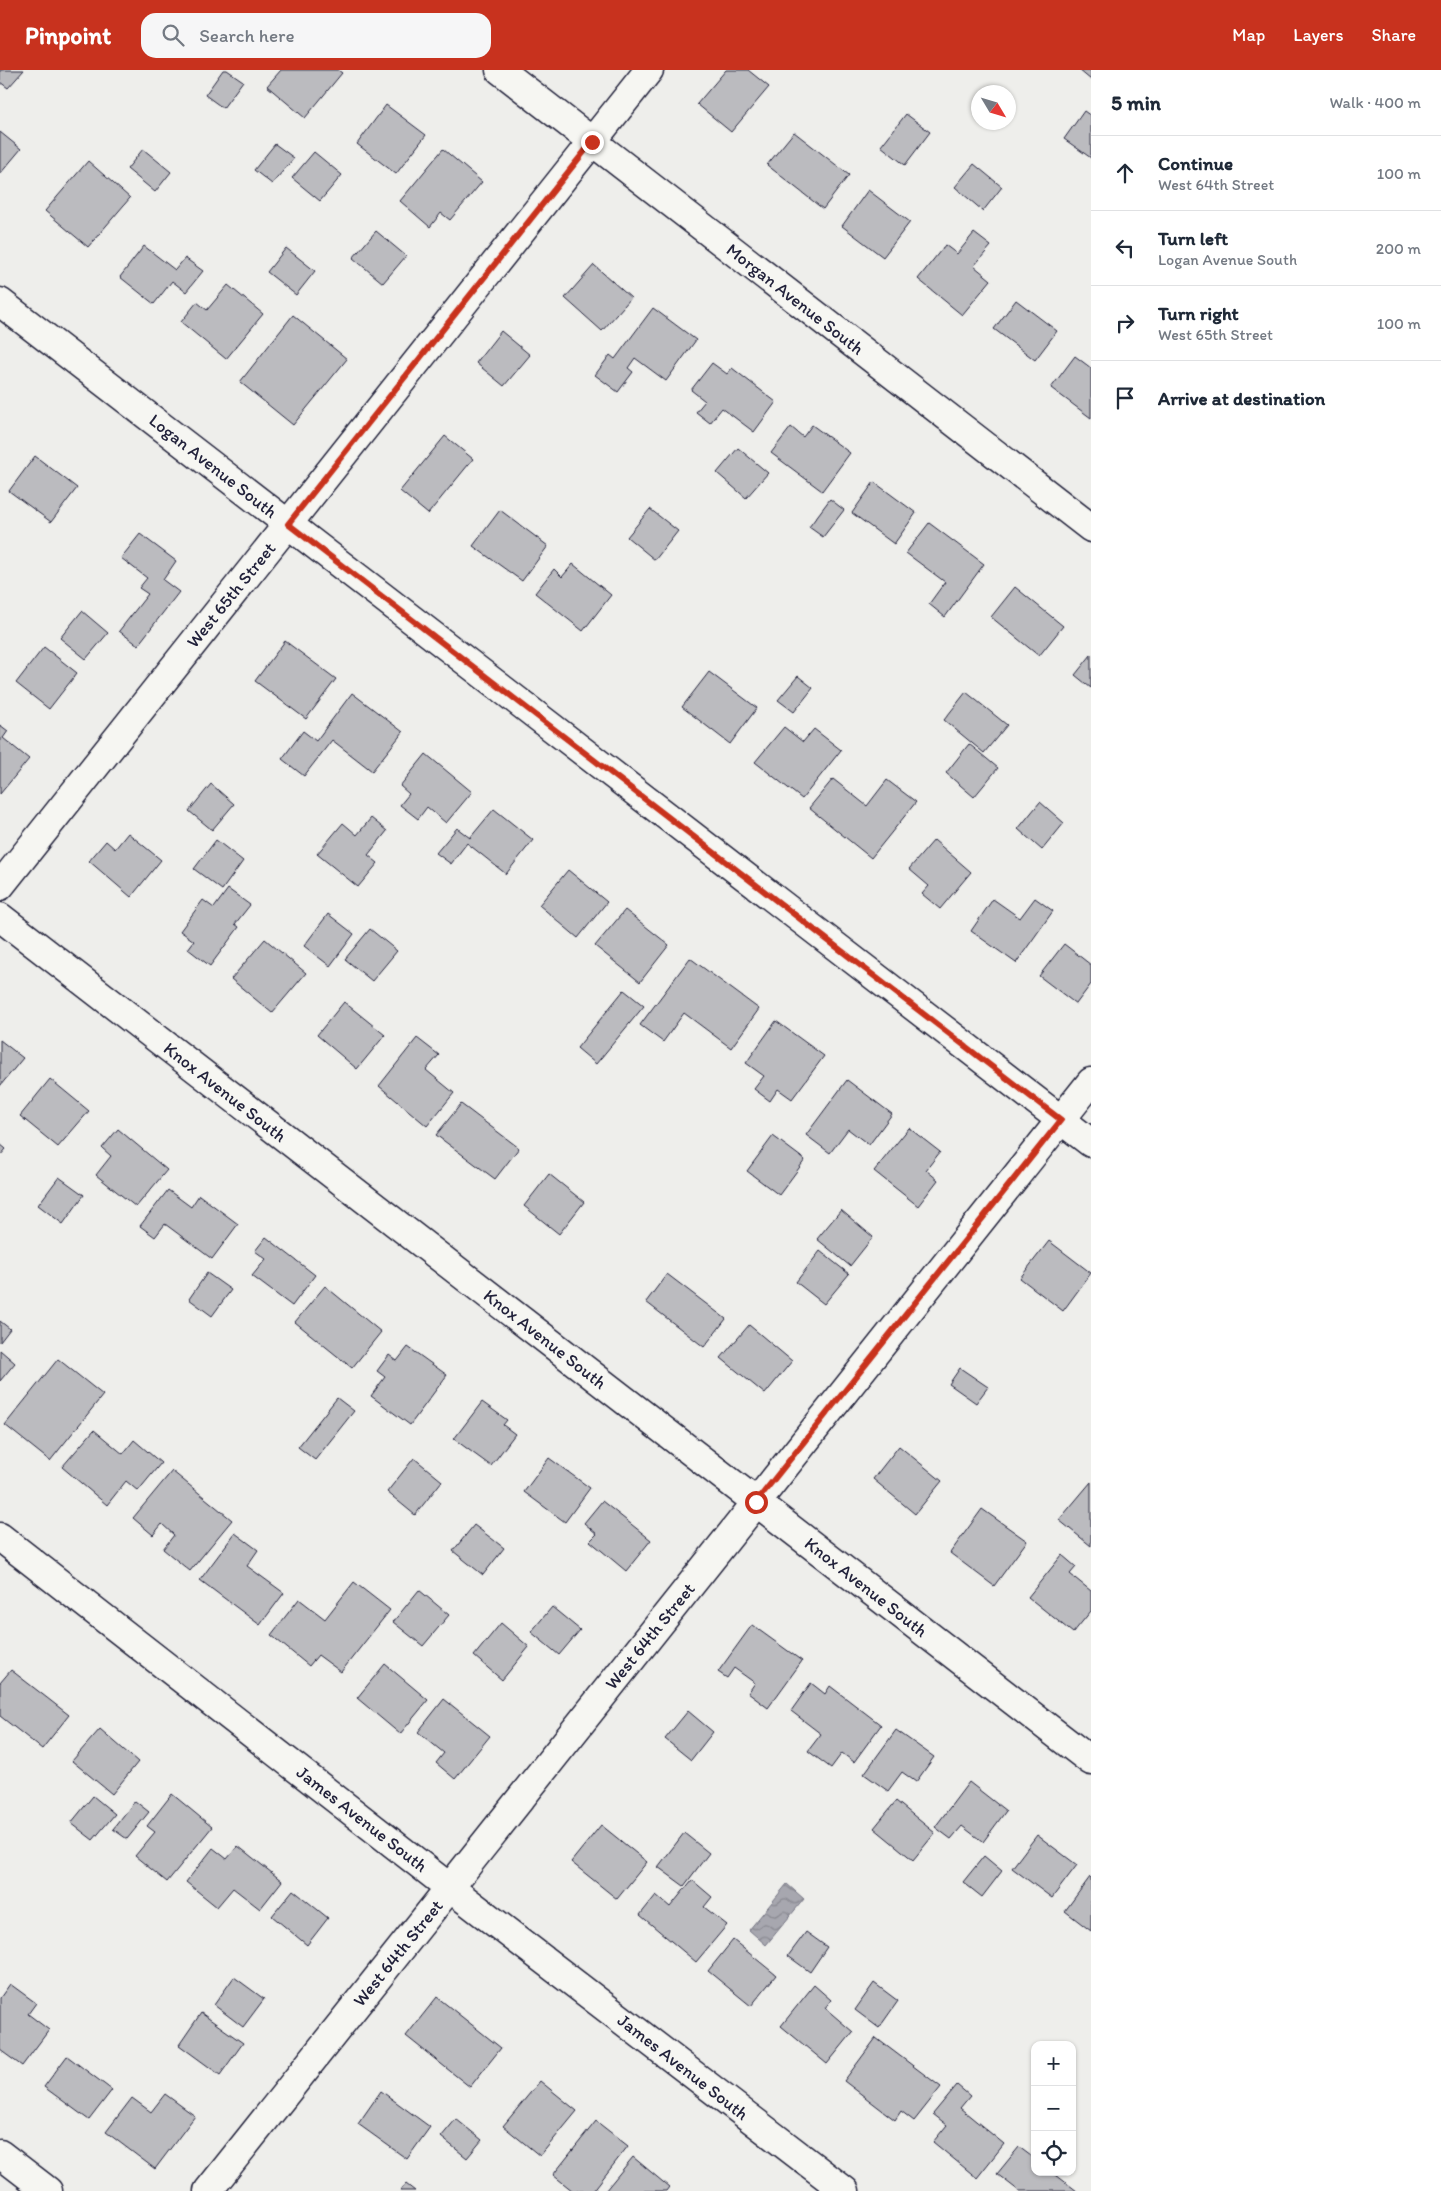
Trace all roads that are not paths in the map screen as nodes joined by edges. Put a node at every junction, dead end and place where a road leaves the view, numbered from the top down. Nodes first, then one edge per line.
1 (500, 70) edge
2 (649, 70) edge
3 (592, 142) junction
4 (0, 302) edge
5 (288, 524) junction
6 (1091, 528) edge
7 (0, 886) edge
8 (0, 917) edge
9 (1091, 1082) edge
10 (1061, 1120) junction
11 (1091, 1143) edge
12 (756, 1502) junction
13 (0, 1537) edge
14 (1091, 1761) edge
15 (450, 1888) junction
16 (0, 2154) edge
17 (48, 2191) edge
18 (208, 2191) edge
19 (845, 2191) edge

1 - 3 street, Morgan Avenue South
2 - 3 street, West 65th Street
3 - 5 street, West 65th Street
3 - 6 street, Morgan Avenue South
4 - 5 street, Logan Avenue South
5 - 7 street, West 65th Street
5 - 10 street, Logan Avenue South
8 - 12 street, Knox Avenue South
9 - 10 street, West 64th Street
10 - 11 street, Logan Avenue South
10 - 12 street, West 64th Street
12 - 14 street, Knox Avenue South
12 - 15 street, West 64th Street
13 - 15 street, James Avenue South
15 - 18 street, West 64th Street
15 - 19 street, James Avenue South
16 - 17 street

